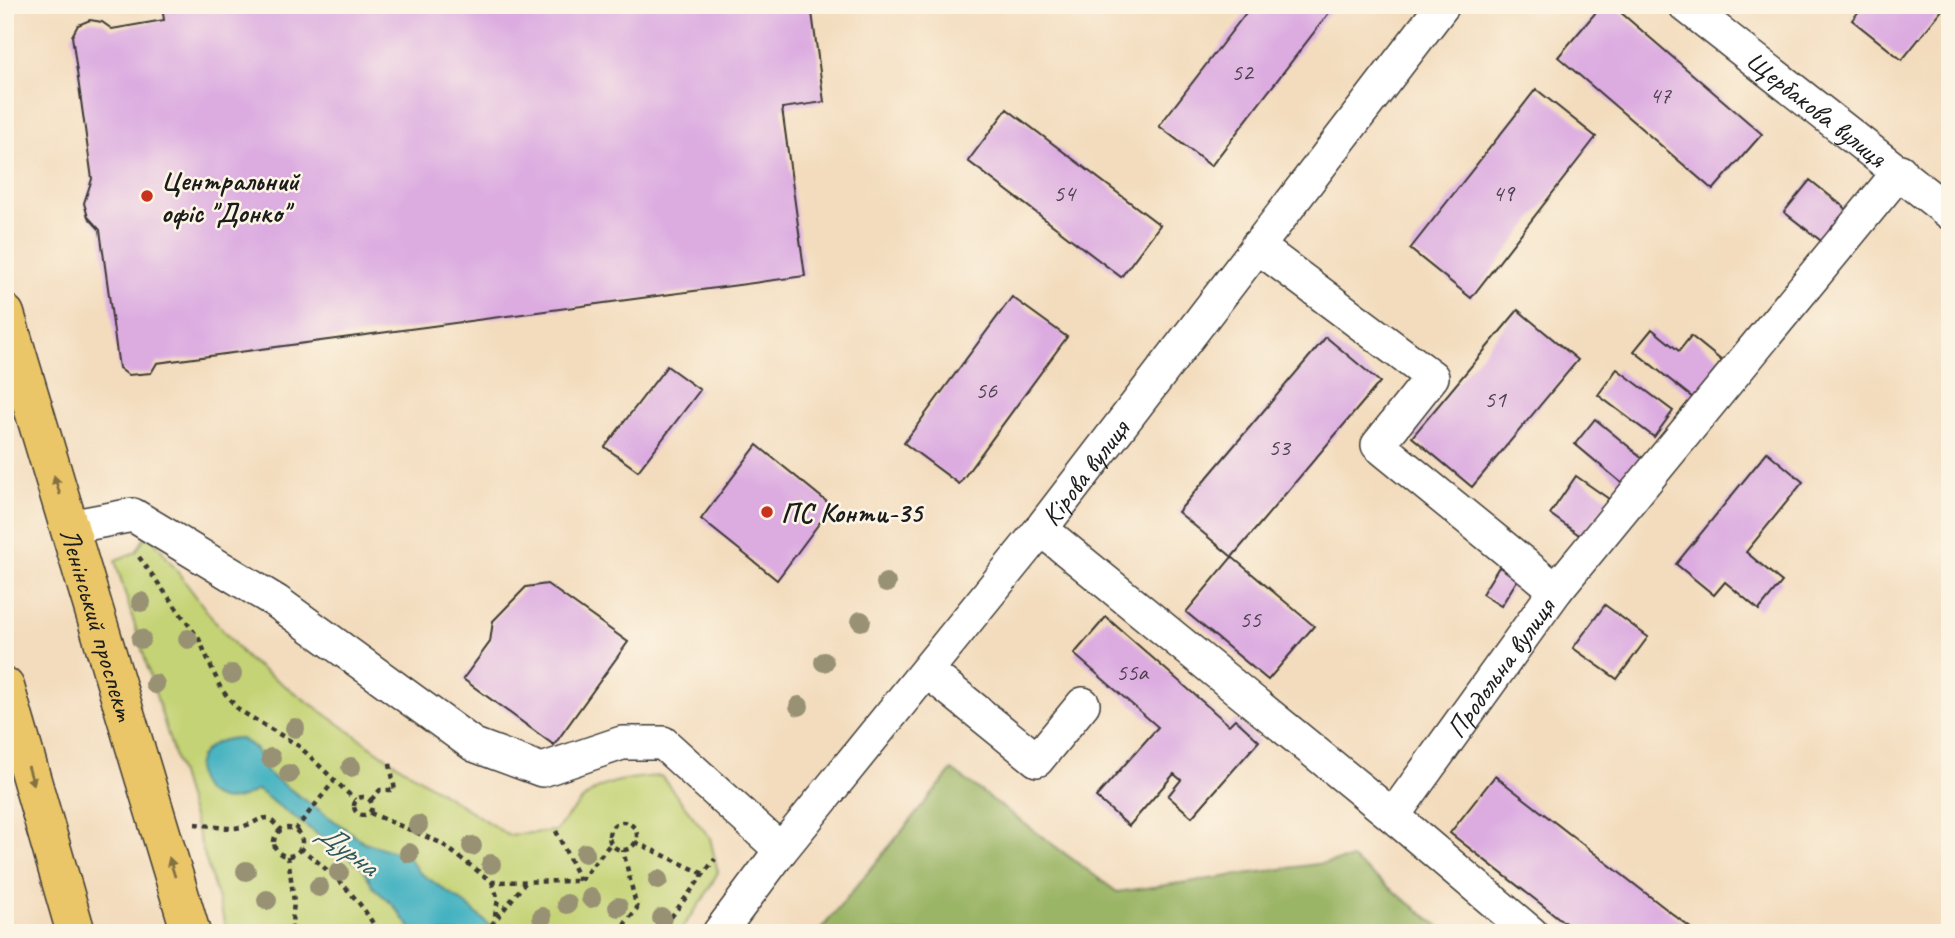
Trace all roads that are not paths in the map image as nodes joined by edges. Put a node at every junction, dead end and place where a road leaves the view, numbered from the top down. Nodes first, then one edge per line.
1 (1443, 5) edge
2 (1685, 5) edge
3 (1900, 171) junction
4 (1950, 213) edge
5 (1257, 246) junction
6 (5, 314) edge
7 (69, 527) junction
8 (1041, 529) junction
9 (1556, 590) junction
10 (927, 671) junction
11 (5, 687) edge
12 (1083, 704) dead end
13 (1393, 816) junction
14 (781, 850) junction
15 (76, 933) edge
16 (191, 933) edge
17 (719, 933) edge
18 (1531, 933) edge

1 - 5 street, Кірова вулиця
2 - 3 street, Щербакова вулиця
3 - 4 street, Щербакова вулиця
3 - 9 street, Продольна вулиця
5 - 8 street, Кірова вулиця
5 - 9 street
7 -> 6 main road, Ленінський проспект
7 - 14 street
16 -> 7 main road, Ленінський проспект
8 - 10 street, Кірова вулиця
8 - 13 street
9 - 13 street, Продольна вулиця
10 - 12 street
10 - 14 street, Кірова вулиця
11 -> 15 main road
13 - 18 street
14 - 17 street, Кірова вулиця

